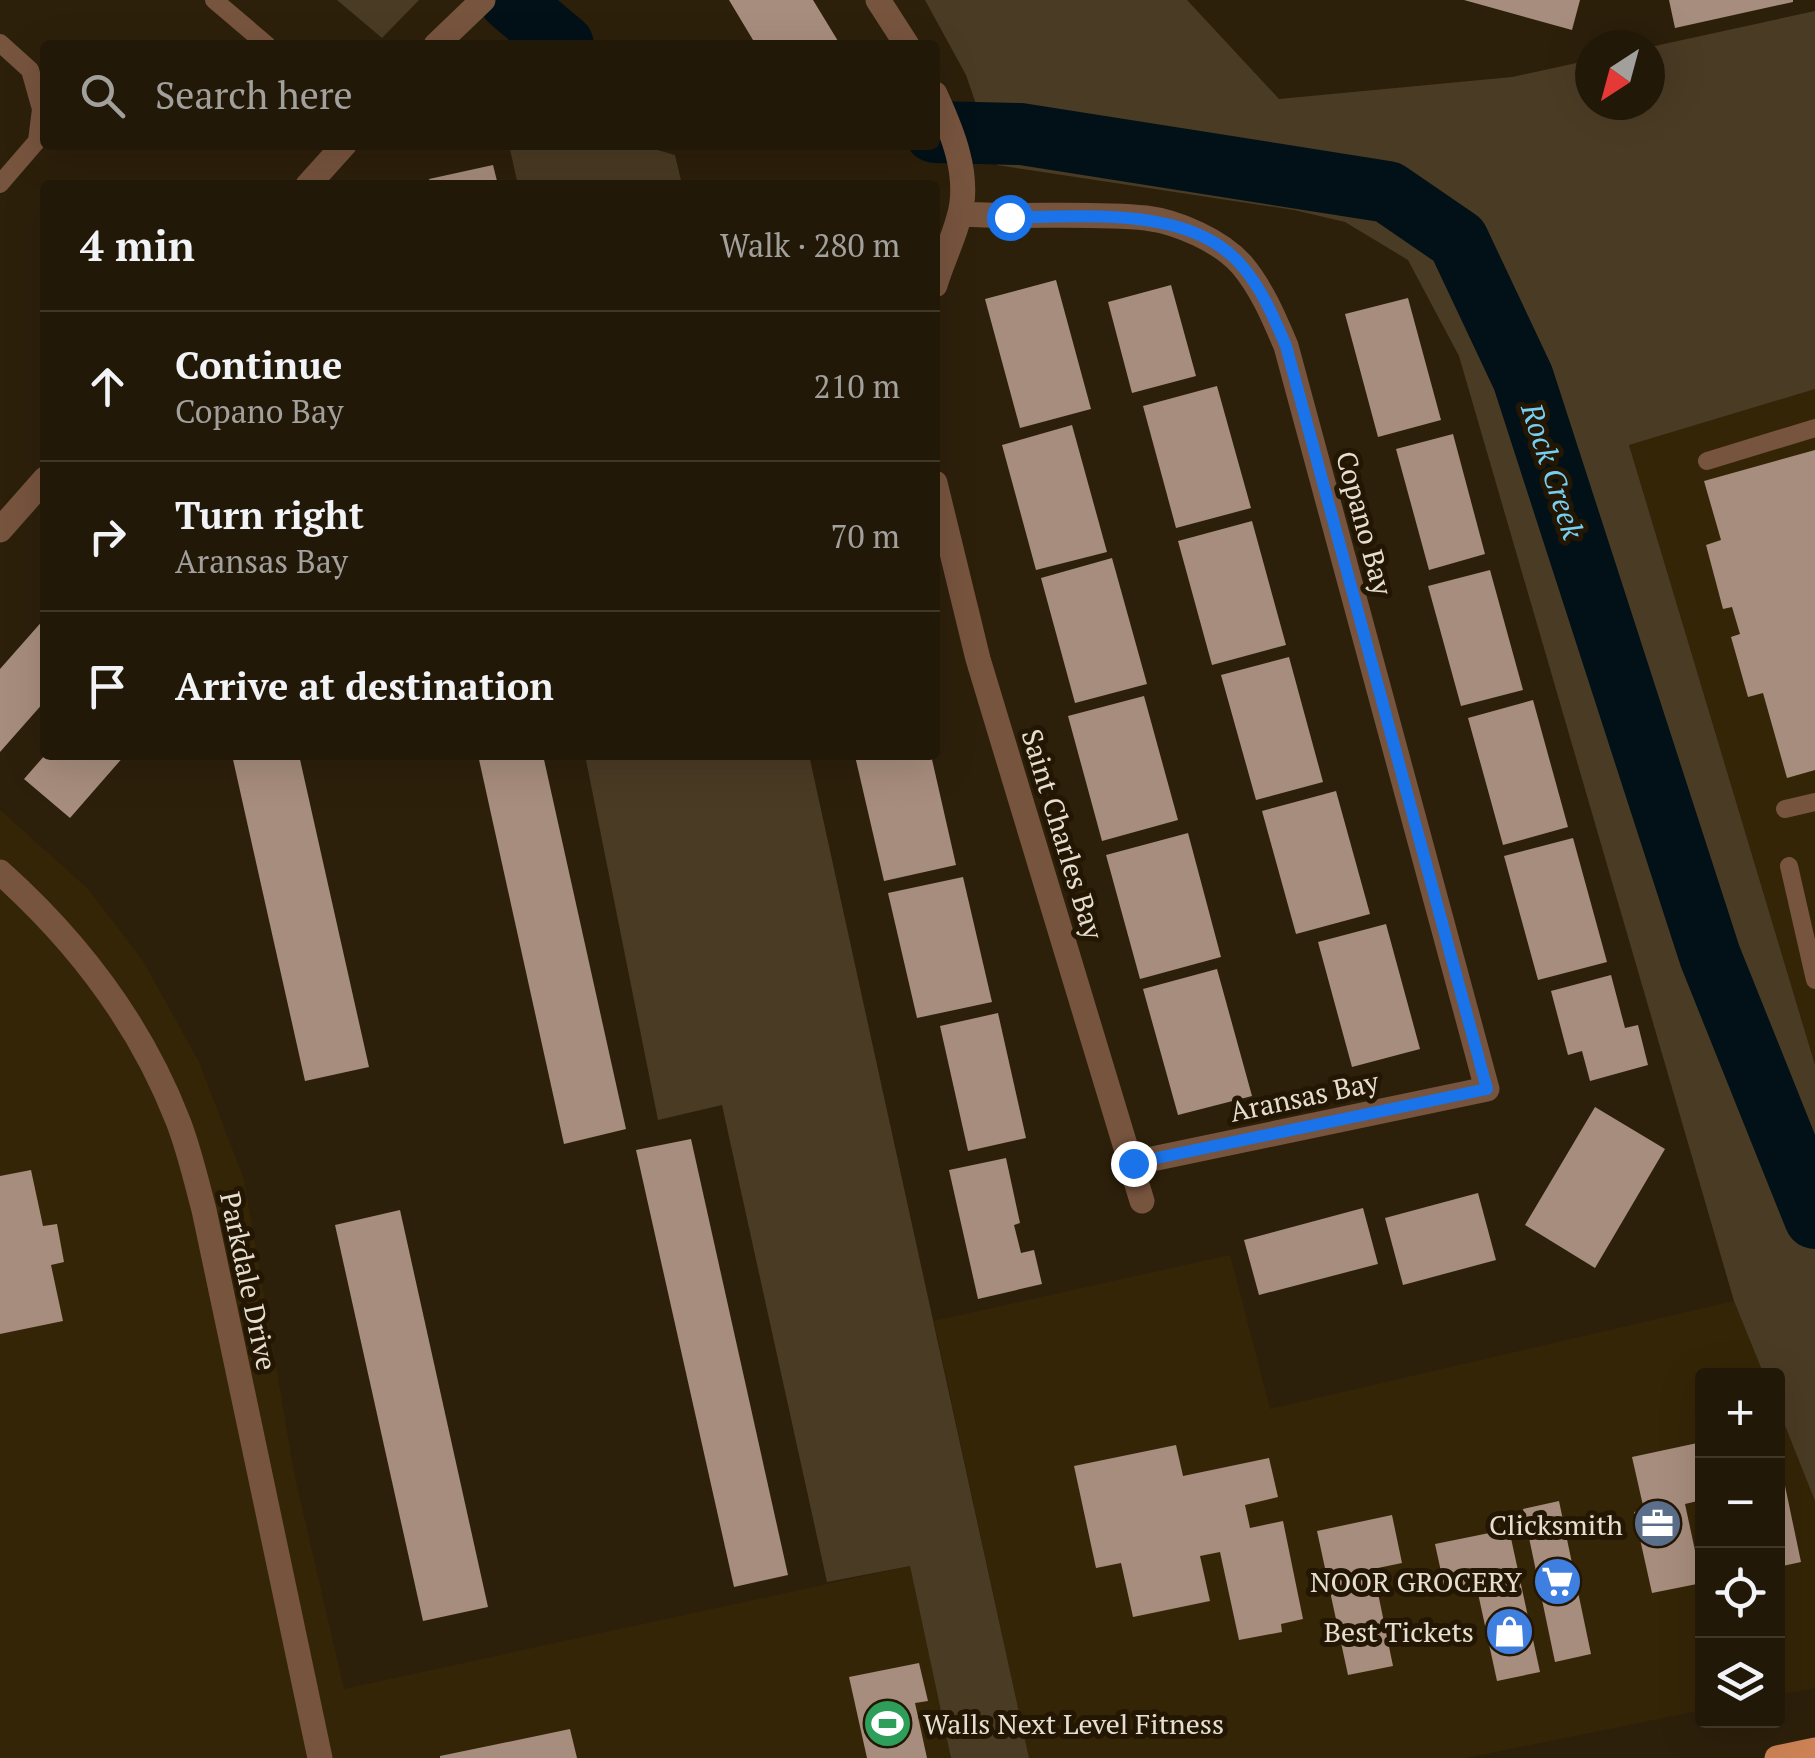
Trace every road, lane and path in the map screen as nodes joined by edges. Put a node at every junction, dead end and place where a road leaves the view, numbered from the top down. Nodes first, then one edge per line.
1 (214, 0) edge
2 (483, 0) edge
3 (878, 0) edge
4 (261, 40) edge
5 (441, 40) edge
6 (903, 40) edge
7 (0, 43) edge
8 (40, 103) edge
9 (940, 107) edge
10 (40, 122) edge
11 (340, 150) edge
12 (312, 180) edge
13 (0, 184) edge
14 (961, 214) junction
15 (940, 271) edge
16 (1815, 428) edge
17 (1708, 462) dead end
18 (40, 485) edge
19 (940, 503) edge
20 (0, 530) edge
21 (1815, 802) edge
22 (1786, 809) dead end
23 (1789, 866) dead end
24 (0, 872) edge
25 (1815, 980) edge
26 (1487, 1089) joint
27 (1133, 1163) junction
28 (1142, 1201) dead end
29 (1815, 1750) edge
30 (320, 1758) edge
31 (1777, 1758) edge

1 - 4 lane
2 - 5 street
3 - 6 street
7 - 8 lane
9 - 14 street
10 - 13 lane
11 - 12 street
14 - 15 street
14 - 26 street, Copano Bay
16 - 17 lane
18 - 20 street
19 - 27 street, Saint Charles Bay
21 - 22 lane
23 - 25 lane
24 - 30 street, Parkdale Drive
26 - 27 street, Aransas Bay
27 - 28 street, Saint Charles Bay
29 - 31 main road

